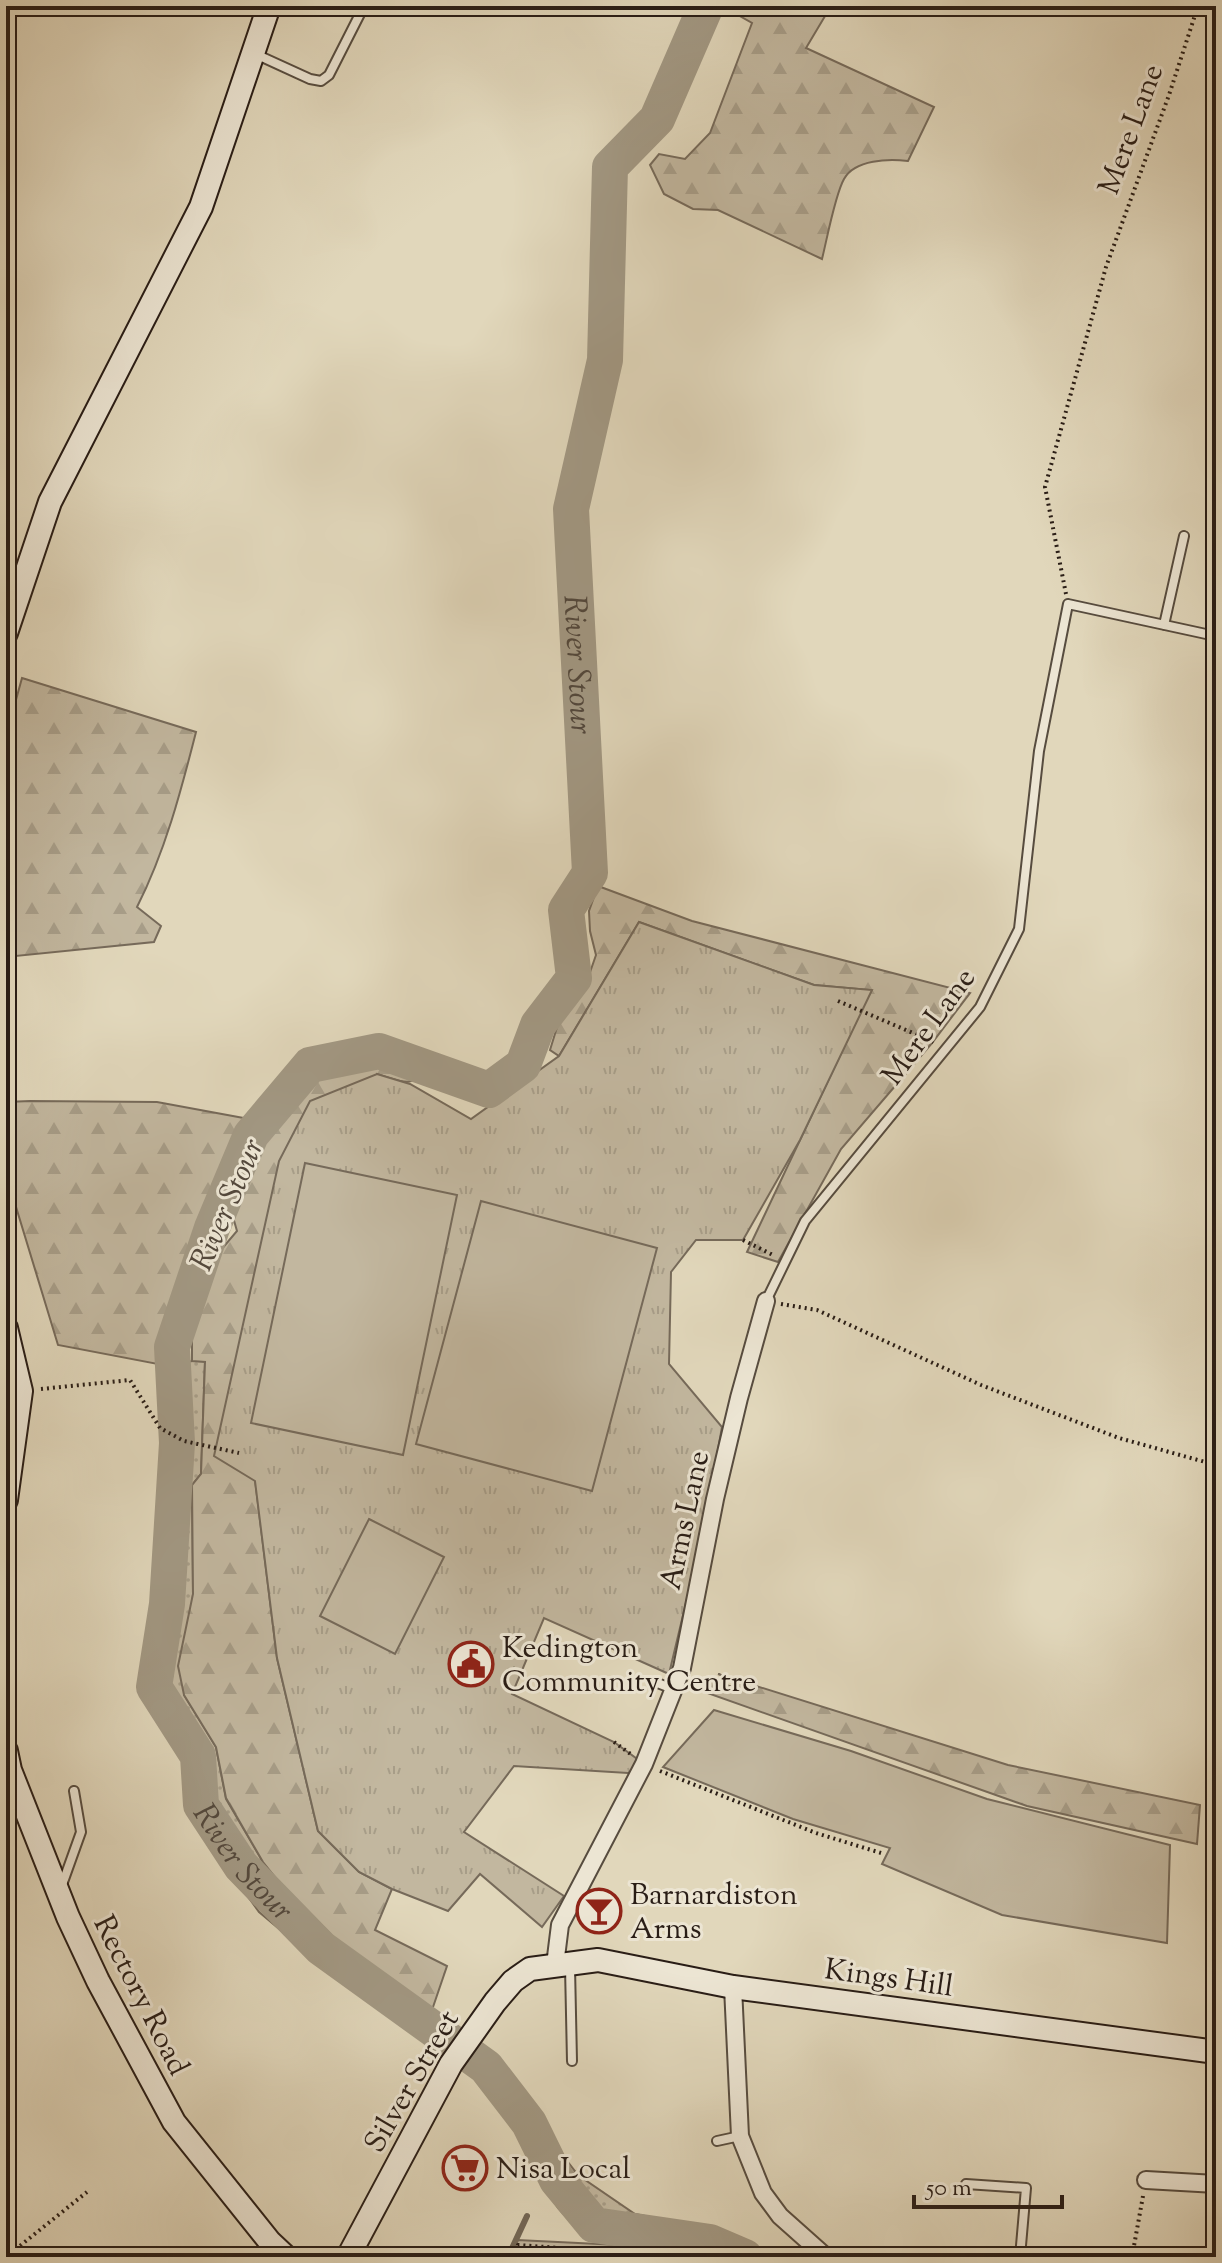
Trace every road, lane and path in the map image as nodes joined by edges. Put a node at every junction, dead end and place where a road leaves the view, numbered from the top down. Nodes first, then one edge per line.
1 (269, 6) edge
2 (1198, 6) edge
3 (362, 10) dead end
4 (253, 53) junction
5 (1184, 536) dead end
6 (1068, 604) junction
7 (1164, 625) junction
8 (1216, 630) edge
9 (6, 633) edge
10 (838, 1001) dead end
11 (947, 1047) junction
12 (743, 1240) dead end
13 (786, 1261) junction
14 (766, 1301) junction
15 (6, 1328) edge
16 (21, 1391) junction
17 (239, 1453) dead end
18 (1216, 1465) edge
19 (6, 1500) edge
20 (7, 1764) edge
21 (644, 1764) junction
22 (74, 1791) dead end
23 (881, 1853) dead end
24 (59, 1893) junction
25 (562, 1964) junction
26 (733, 1987) junction
27 (1216, 2052) edge
28 (572, 2061) dead end
29 (740, 2136) junction
30 (717, 2141) dead end
31 (1146, 2180) joint
32 (966, 2184) dead end
33 (1216, 2184) edge
34 (87, 2192) dead end
35 (276, 2252) edge
36 (6, 2257) edge
37 (348, 2257) edge
38 (514, 2257) edge
39 (619, 2257) edge
40 (826, 2257) edge
41 (1020, 2257) edge
42 (1132, 2257) edge

1 - 4 street
2 - 6 path, Mere Lane
3 - 4 lane
4 - 9 street
5 - 7 lane
6 - 7 lane
6 - 11 lane, Mere Lane
7 - 8 lane
10 - 11 path
11 - 13 lane, Mere Lane
12 - 13 path
13 - 14 lane, Mere Lane
14 - 18 path
14 - 21 street, Arms Lane
15 - 16 street
16 - 17 path
16 - 19 street
20 - 24 street, Rectory Road
21 - 23 path
21 - 25 street, Arms Lane
22 - 24 lane
24 - 35 street, Rectory Road
25 - 26 street, Kings Hill
25 - 28 lane
25 - 37 street, Silver Street
26 - 27 street, Kings Hill
26 - 29 street
29 - 30 lane
29 - 40 street
31 - 33 street
31 - 42 path
32 - 41 lane
34 - 36 path
38 - 39 path

